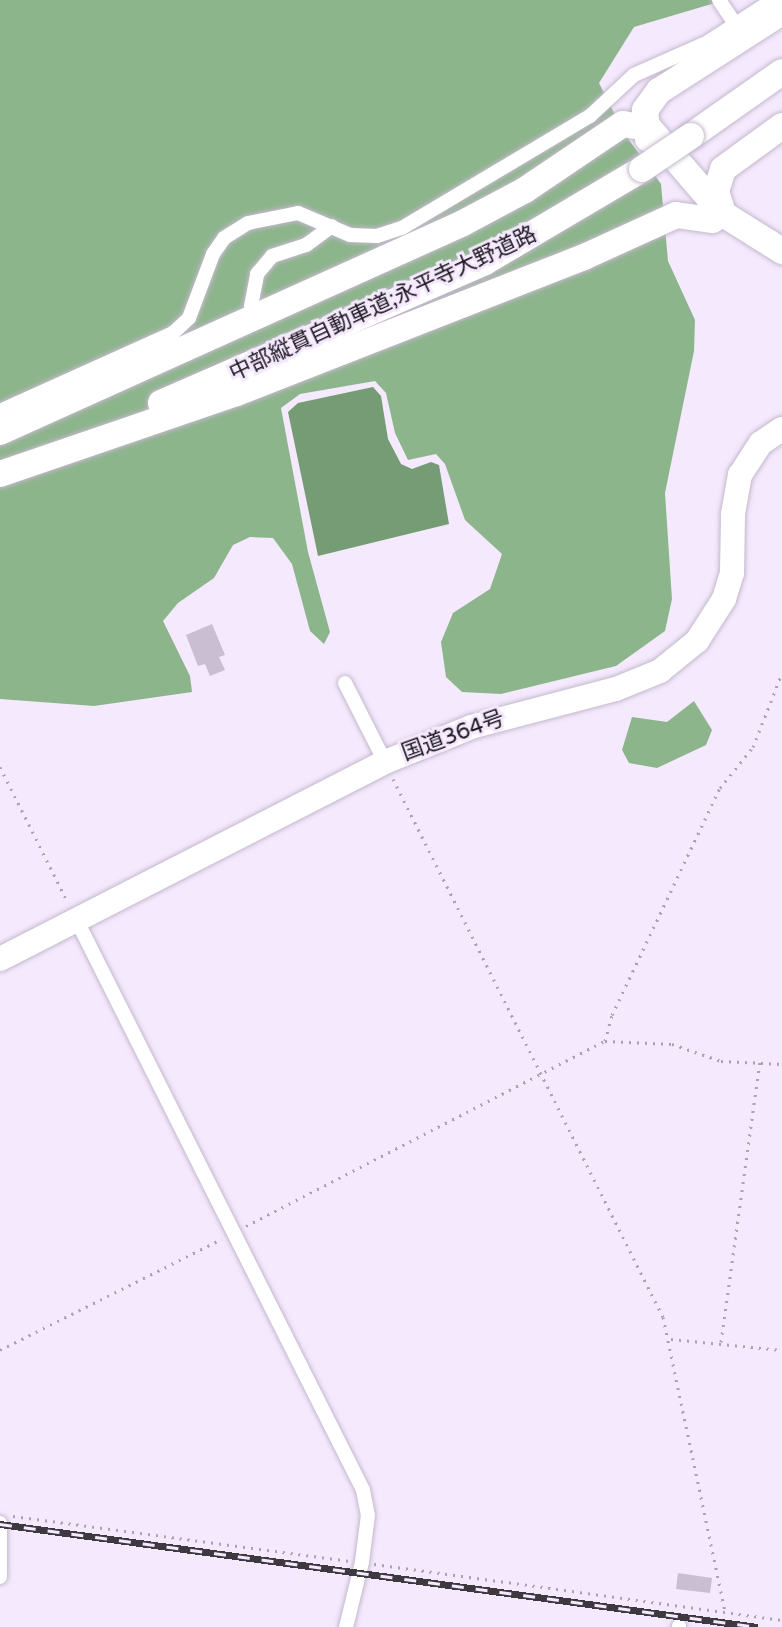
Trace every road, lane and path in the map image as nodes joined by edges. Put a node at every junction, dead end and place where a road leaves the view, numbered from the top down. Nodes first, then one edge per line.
1 (719, 0) edge
2 (773, 0) edge
3 (782, 12) edge
4 (735, 24) junction
5 (782, 72) edge
6 (643, 124) junction
7 (782, 126) edge
8 (718, 217) junction
9 (332, 226) junction
10 (782, 251) edge
11 (782, 266) edge
12 (251, 306) dead end
13 (416, 308) junction
14 (234, 384) junction
15 (0, 411) edge
16 (782, 429) edge
17 (0, 432) edge
18 (0, 464) edge
19 (0, 474) edge
20 (782, 673) edge
21 (345, 683) dead end
22 (385, 762) junction
23 (0, 767) edge
24 (76, 919) junction
25 (0, 959) edge
26 (605, 1041) junction
27 (760, 1062) junction
28 (782, 1064) edge
29 (542, 1076) junction
30 (234, 1233) junction
31 (671, 1339) junction
32 (721, 1342) junction
33 (0, 1350) edge
34 (782, 1350) edge
35 (0, 1523) edge
36 (0, 1577) edge
37 (782, 1620) edge
38 (346, 1627) edge

1 - 4 street
2 - 4 street
3 - 6 highway
4 - 9 street
5 - 13 highway, 中部縦貫自動車道;永平寺大野道路, bridge
6 - 8 highway
6 - 17 highway
7 - 8 highway
8 - 10 highway
8 - 11 highway
8 - 13 highway
9 - 12 street
9 - 15 street
13 - 14 highway, 中部縦貫自動車道;永平寺大野道路
14 - 18 highway, 中部縦貫自動車道;永平寺大野道路
14 - 19 highway
16 - 22 highway, 国道364号
20 - 26 path
21 - 22 street
22 - 24 highway, 国道364号
22 - 29 path
23 - 24 path
24 - 25 highway, 国道364号
24 - 30 street
26 - 27 path
26 - 29 path
27 - 28 path
27 - 32 path
29 - 30 path
29 - 31 path
30 - 33 path
30 - 38 street
31 - 32 path
31 - 37 path
32 - 34 path
35 - 36 street

